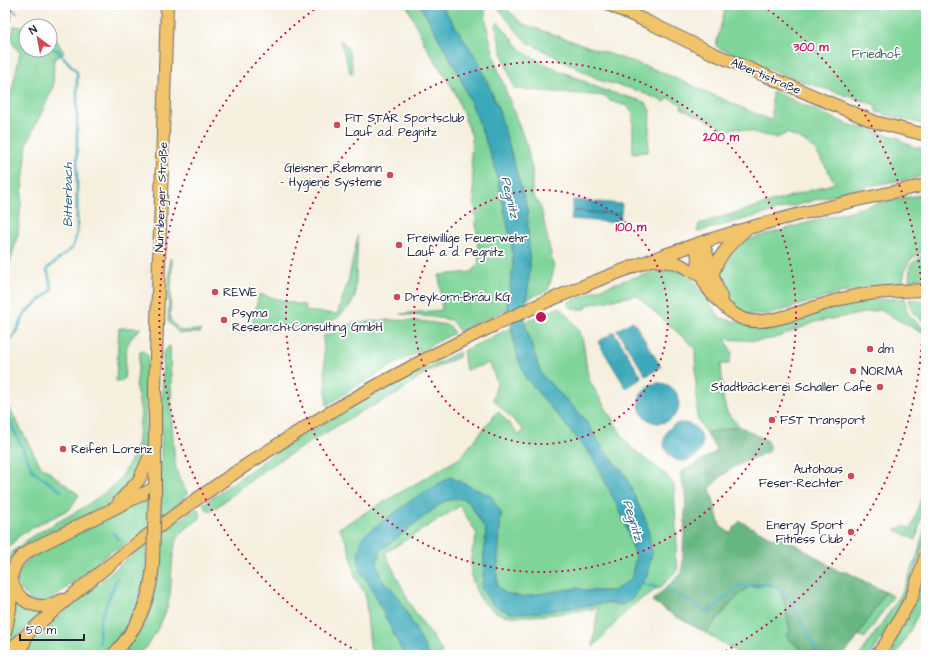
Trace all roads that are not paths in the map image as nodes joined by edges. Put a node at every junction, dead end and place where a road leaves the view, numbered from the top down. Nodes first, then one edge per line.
1 (167, 5) edge
2 (610, 5) edge
3 (926, 135) edge
4 (926, 185) edge
5 (747, 228) junction
6 (700, 243) junction
7 (651, 259) junction
8 (713, 273) junction
9 (701, 276) junction
10 (926, 290) edge
11 (727, 308) junction
12 (155, 444) junction
13 (155, 490) junction
14 (106, 512) junction
15 (926, 555) edge
16 (12, 578) junction
17 (70, 596) junction
18 (5, 633) edge
19 (27, 634) junction
20 (5, 654) edge
21 (21, 655) edge
22 (113, 655) edge
23 (877, 655) edge

1 - 12 main road, Nürnberger Straße
2 - 3 main road, Albertistraße
4 - 5 main road
5 - 6 main road
5 - 8 main road
6 - 7 main road
6 - 8 main road
6 - 9 main road
7 - 9 main road
7 - 17 main road
8 - 11 main road
9 - 11 main road
10 - 11 main road
12 - 13 main road, Nürnberger Straße
12 - 14 main road
13 - 14 main road
13 - 22 main road, Nürnberger Straße, bridge
14 - 16 main road
15 - 23 main road
16 - 17 main road
16 - 18 main road
17 - 19 main road
19 - 20 main road
19 - 21 main road

